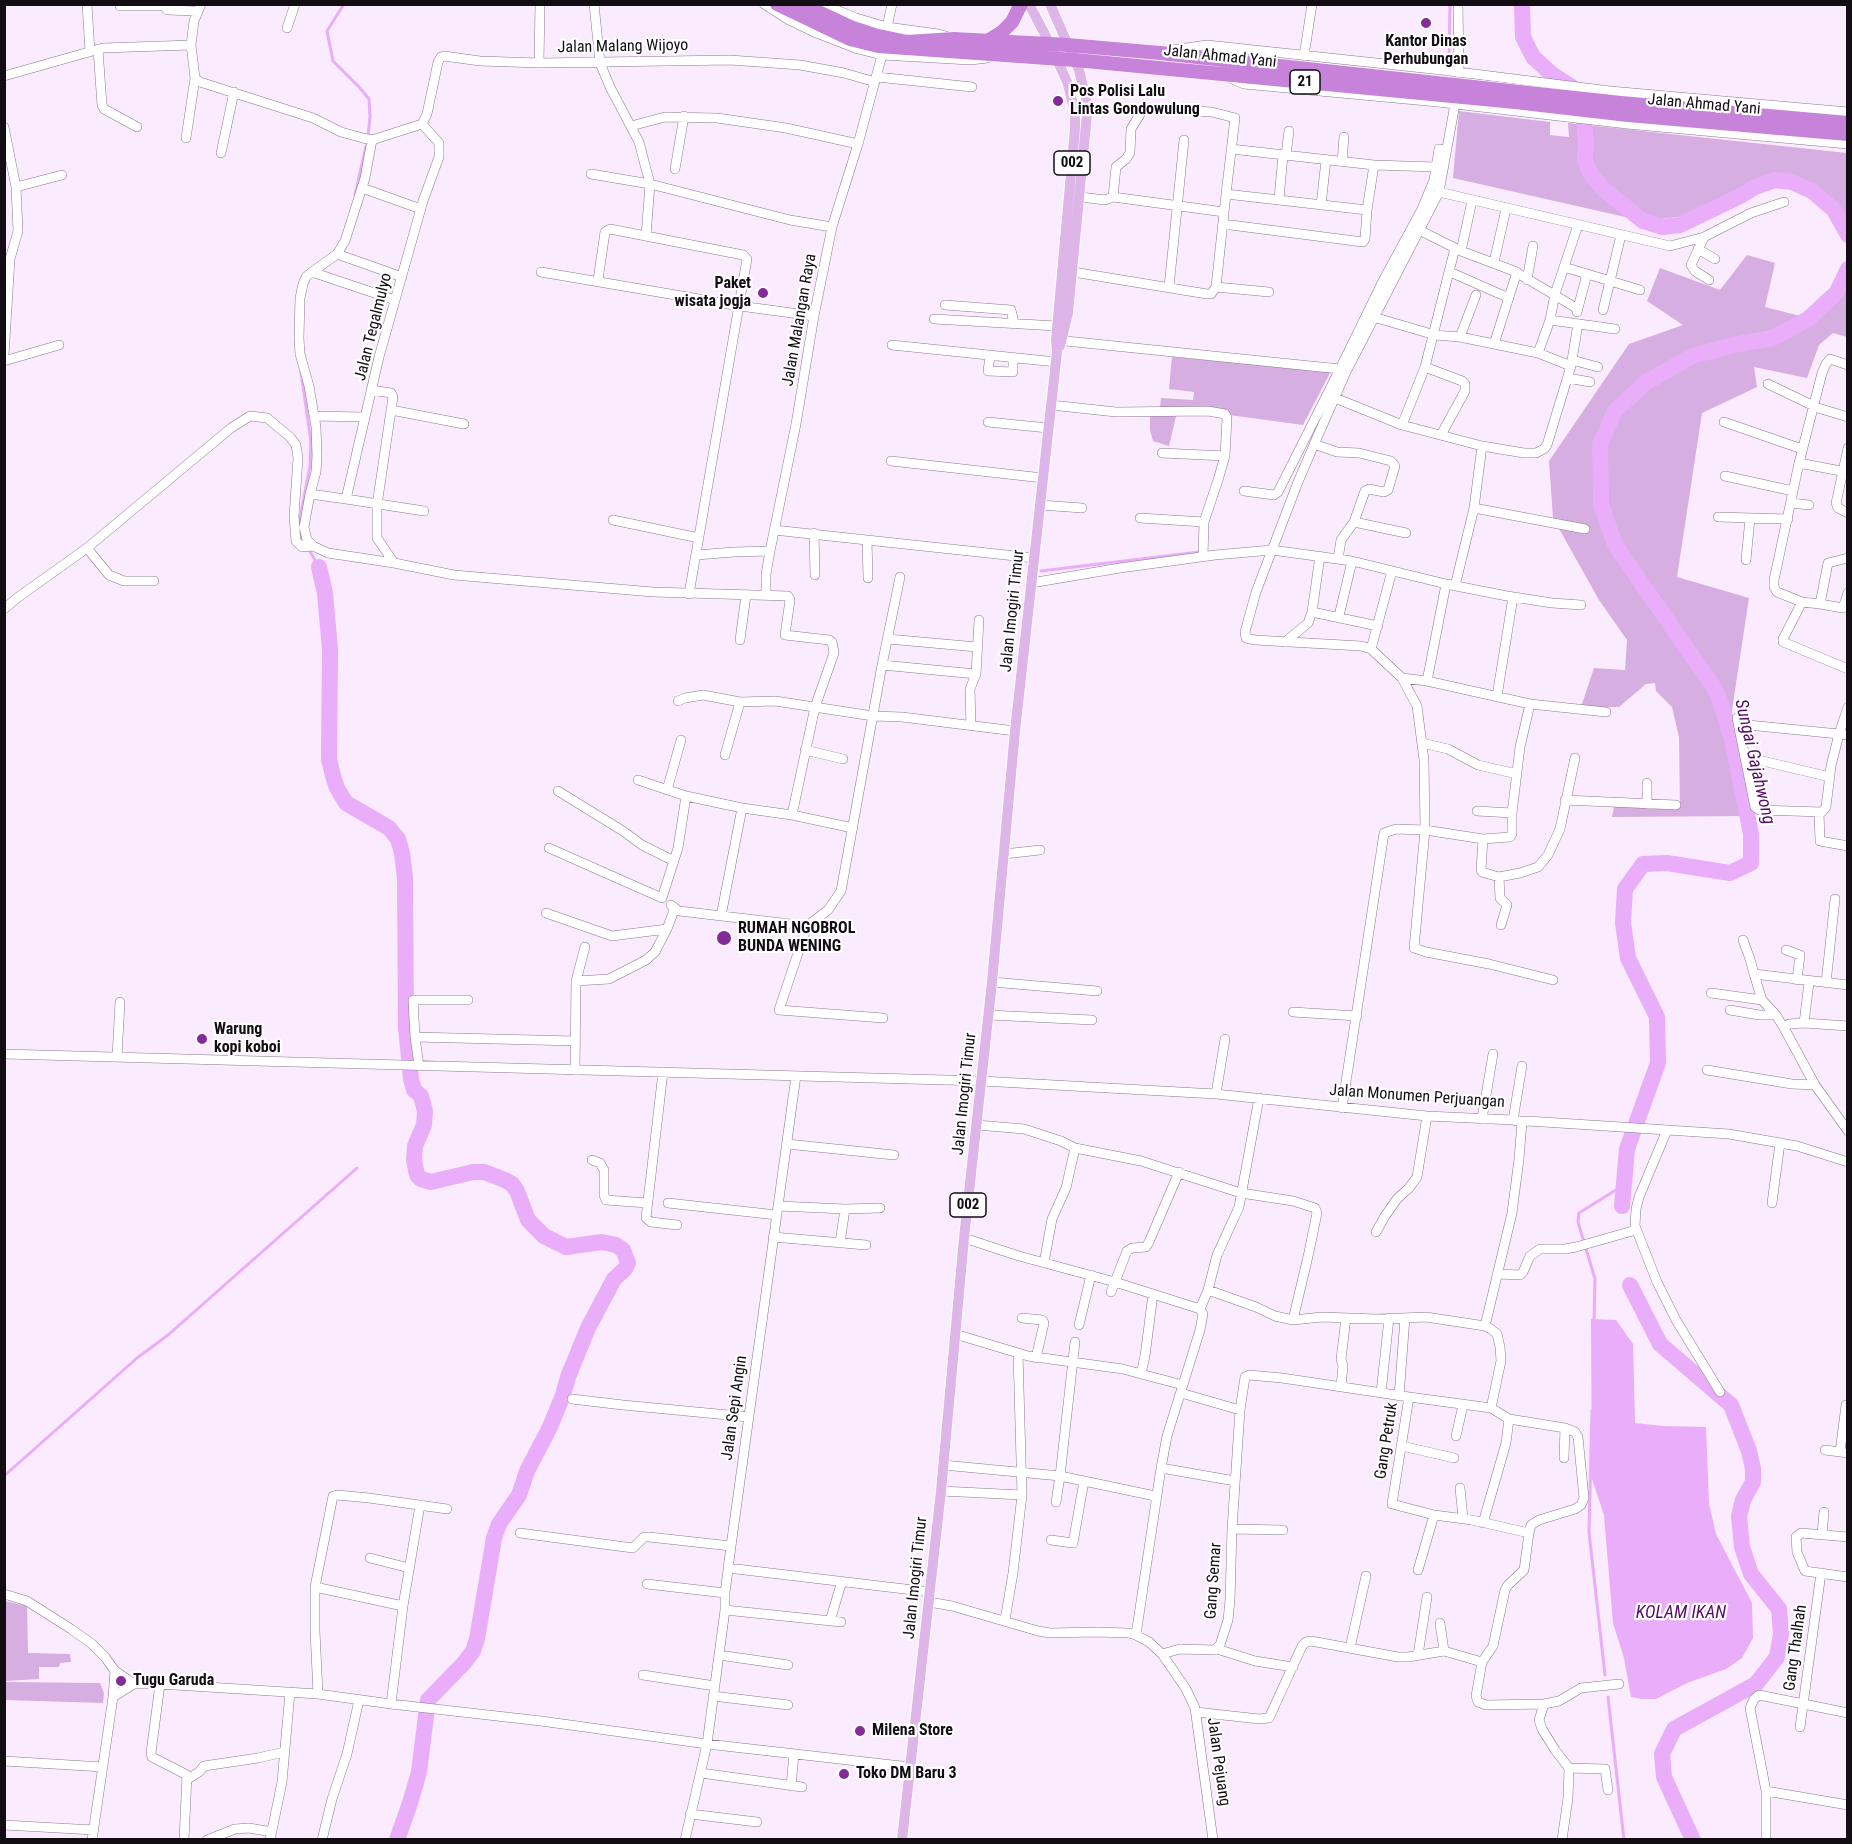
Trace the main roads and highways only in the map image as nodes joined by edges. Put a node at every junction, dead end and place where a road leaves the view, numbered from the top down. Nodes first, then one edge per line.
1 (777, 4) edge
2 (801, 4) edge
3 (1021, 4) edge
4 (1029, 4) edge
5 (1050, 4) edge
6 (989, 40) junction
7 (1050, 44) junction
8 (1068, 45) junction
9 (1056, 58) junction
10 (1075, 60) junction
11 (1344, 80) junction
12 (1613, 104) junction
13 (1848, 123) edge
14 (1848, 134) edge
15 (1075, 196) junction
16 (1067, 271) junction
17 (1059, 340) junction
18 (902, 1839) edge

1 - 9 highway, Jalan Ahmad Yani / 21
2 - 6 highway, Jalan Ahmad Yani / 21
3 - 6 highway
4 - 7 main road, Jalan Imogiri Timur
5 - 8 main road, Jalan Imogiri Timur
6 - 7 highway, Jalan Ahmad Yani / 21
7 - 8 highway, Jalan Ahmad Yani / 21
7 - 9 main road, Jalan Imogiri Timur / 002
8 - 10 main road, Jalan Imogiri Timur / 002
8 - 11 highway, Jalan Ahmad Yani / 21
9 - 10 highway, Jalan Ahmad Yani / 21
9 - 15 main road, Jalan Imogiri Timur / 002
10 - 11 highway, Jalan Ahmad Yani / 21
10 - 15 main road, Jalan Imogiri Timur / 002
11 - 12 highway, Jalan Ahmad Yani / 21
12 - 13 highway, Jalan Ahmad Yani / 21
12 - 14 highway, Jalan Ahmad Yani / 21
15 - 16 main road, Jalan Imogiri Timur / 002
16 - 17 main road, Jalan Imogiri Timur / 002
16 - 17 main road, Jalan Imogiri Timur / 002
17 - 18 main road, Jalan Imogiri Timur / 002

